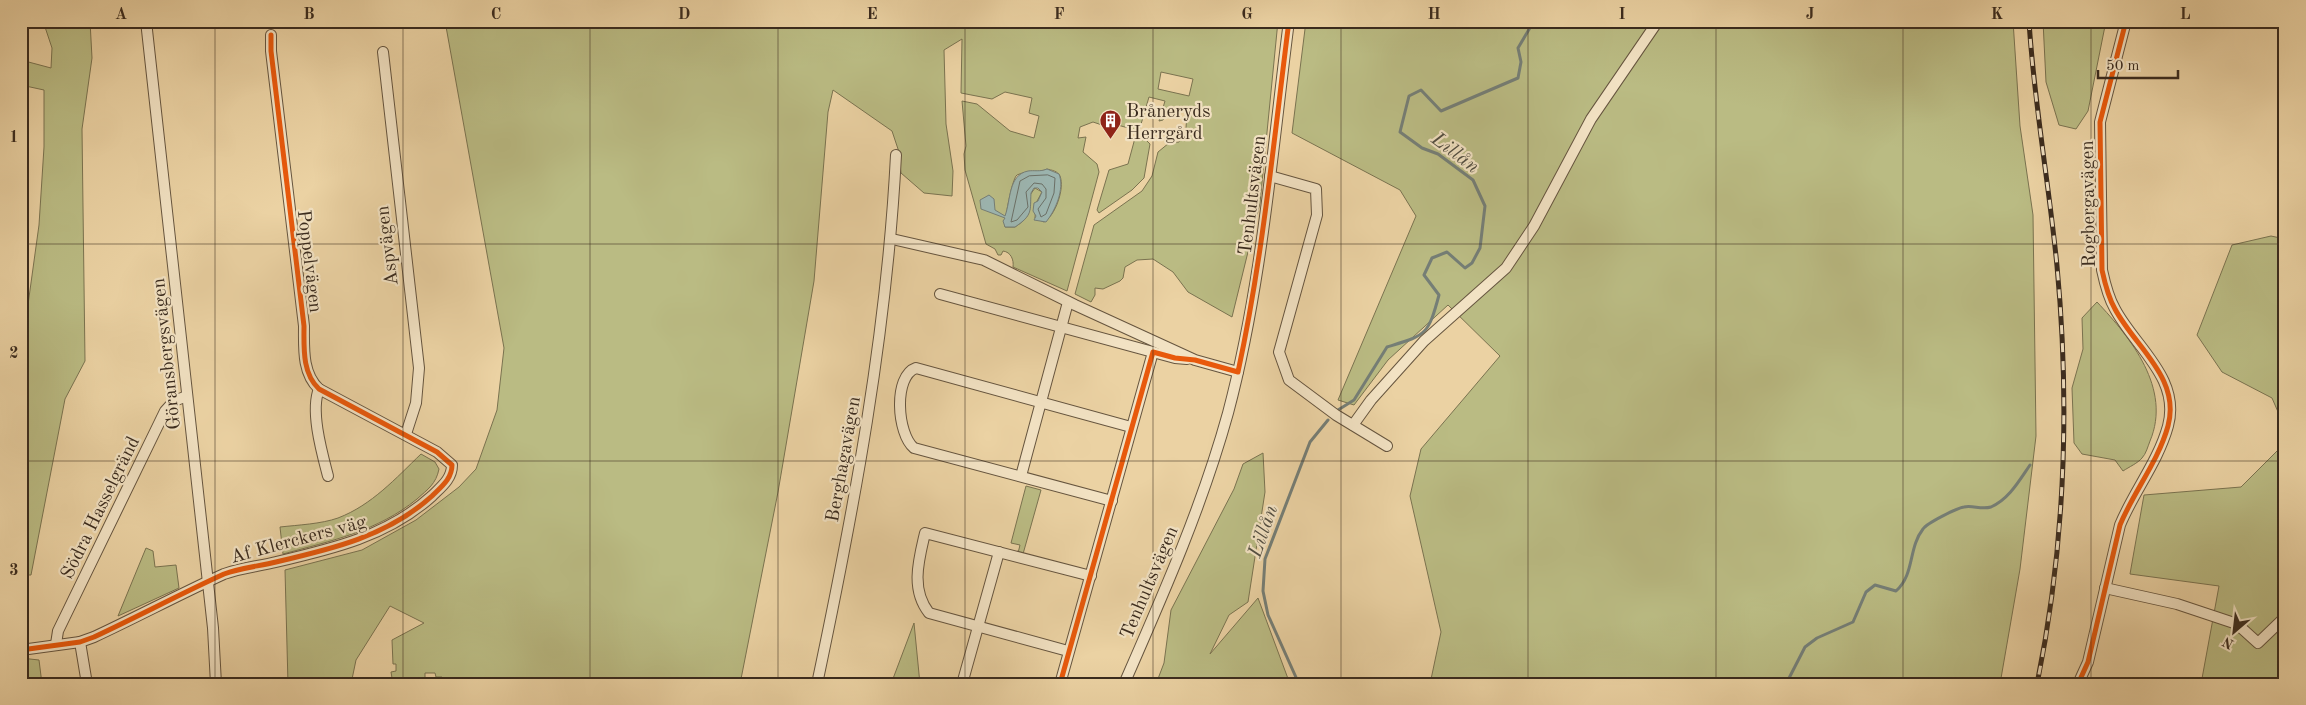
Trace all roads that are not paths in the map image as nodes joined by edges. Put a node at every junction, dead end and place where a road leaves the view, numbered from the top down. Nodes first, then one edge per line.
1 (146, 21) edge
2 (1289, 21) edge
3 (1658, 21) edge
4 (2126, 21) edge
5 (271, 35) dead end
6 (383, 52) dead end
7 (896, 155) dead end
8 (1270, 176) junction
9 (892, 239) junction
10 (940, 294) dead end
11 (1068, 302) junction
12 (1062, 327) junction
13 (1153, 352) junction
14 (1195, 360) junction
15 (1238, 372) junction
16 (319, 389) junction
17 (187, 396) junction
18 (1042, 401) junction
19 (1353, 425) junction
20 (1131, 427) junction
21 (406, 434) junction
22 (1387, 446) dead end
23 (328, 476) dead end
24 (1021, 476) junction
25 (1112, 501) junction
26 (999, 552) junction
27 (1091, 576) junction
28 (207, 584) junction
29 (2105, 588) junction
30 (2285, 617) edge
31 (978, 626) junction
32 (80, 642) junction
33 (56, 644) junction
34 (21, 650) edge
35 (1068, 651) junction
36 (87, 684) edge
37 (216, 684) edge
38 (817, 684) edge
39 (962, 684) edge
40 (1060, 684) edge
41 (1124, 684) edge
42 (2078, 684) edge

1 - 17 street, Göransbergsvägen
2 - 8 street, Tenhultsvägen
3 - 19 street
4 - 29 street, Rogbergavägen
5 - 16 street, Poppelvägen
6 - 21 street, Aspvägen
7 - 9 street, Berghagavägen
8 - 15 street, Tenhultsvägen
8 - 19 street
9 - 11 street
9 - 38 street, Berghagavägen
10 - 12 street
11 - 12 street
11 - 14 street
12 - 13 street
12 - 18 street
13 - 14 street
13 - 20 street
14 - 15 street
15 - 41 street, Tenhultsvägen
16 - 21 street
16 - 23 street
17 - 28 street, Göransbergsvägen
17 - 33 street, Södra Hasselgränd
18 - 20 street
18 - 24 street
18 - 24 street
19 - 22 street
20 - 25 street
21 - 28 street, Af Klerckers väg
24 - 25 street
25 - 27 street
26 - 27 street
26 - 31 street
26 - 31 street
27 - 35 street
28 - 32 street, Af Klerckers väg
28 - 37 street, Göransbergsvägen
29 - 30 street
29 - 42 street, Rogbergavägen
31 - 35 street
31 - 39 street
32 - 33 street, Af Klerckers väg
32 - 36 street
33 - 34 street, Af Klerckers väg
35 - 40 street

